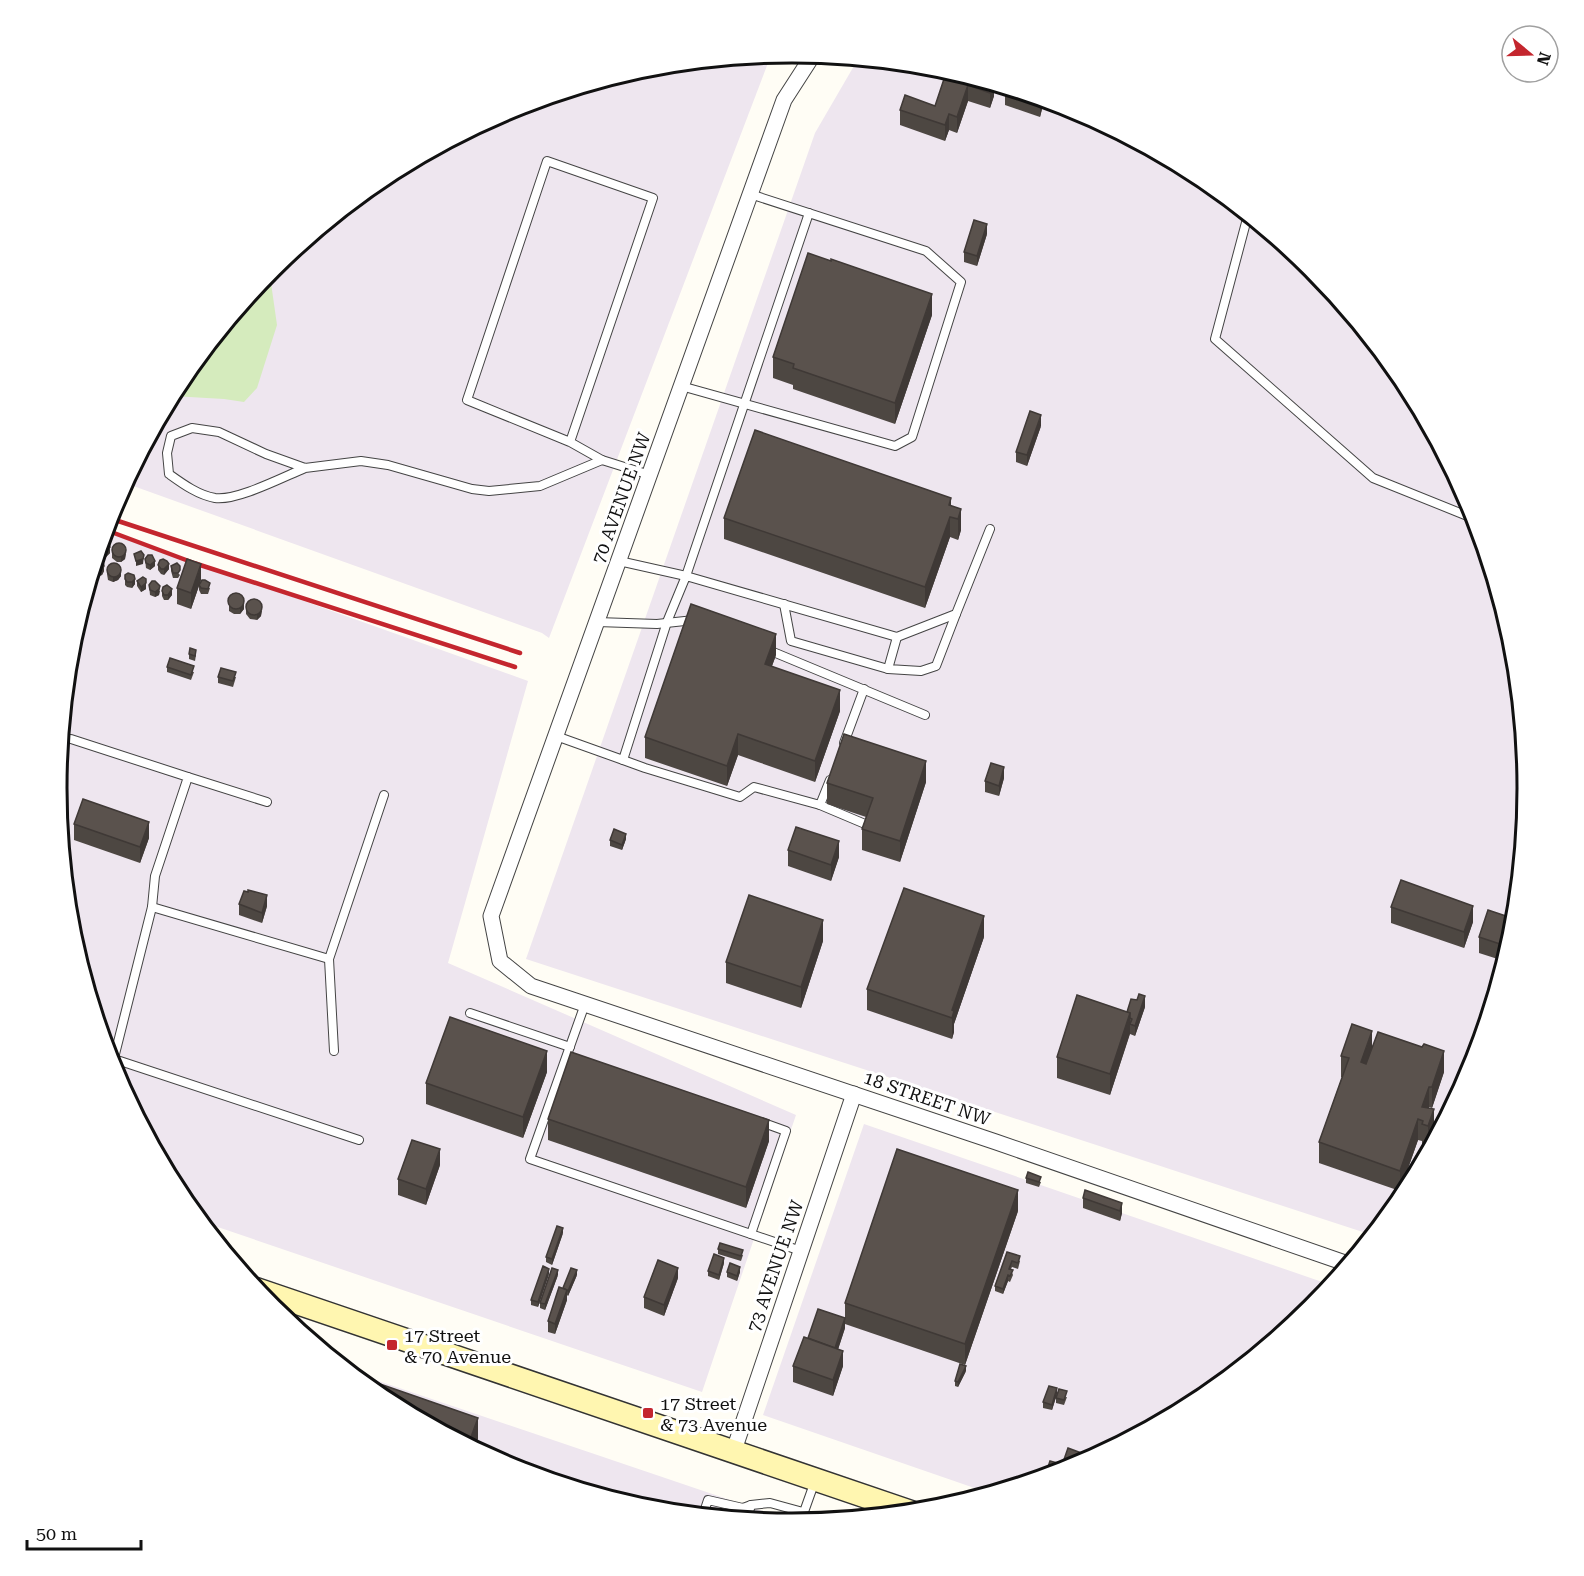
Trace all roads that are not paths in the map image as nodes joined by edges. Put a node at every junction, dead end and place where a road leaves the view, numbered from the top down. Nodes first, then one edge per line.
1 (807, 64) edge
2 (750, 194) junction
3 (809, 213) junction
4 (1246, 223) edge
5 (681, 386) junction
6 (744, 404) junction
7 (570, 442) junction
8 (602, 460) junction
9 (305, 468) junction
10 (650, 475) junction
11 (1463, 514) edge
12 (990, 529) dead end
13 (619, 561) junction
14 (686, 576) junction
15 (784, 604) junction
16 (956, 614) junction
17 (597, 622) junction
18 (667, 622) junction
19 (698, 622) edge
20 (897, 636) junction
21 (761, 647) edge
22 (888, 669) junction
23 (864, 689) junction
24 (925, 715) dead end
25 (556, 736) junction
26 (71, 738) dead end
27 (840, 753) edge
28 (623, 760) junction
29 (832, 774) edge
30 (188, 777) junction
31 (384, 795) dead end
32 (267, 802) dead end
33 (820, 806) junction
34 (865, 824) edge
35 (152, 907) junction
36 (330, 959) junction
37 (500, 961) joint
38 (585, 1004) junction
39 (470, 1013) dead end
40 (116, 1050) edge
41 (568, 1051) junction
42 (334, 1052) dead end
43 (578, 1059) edge
44 (122, 1066) edge
45 (854, 1094) junction
46 (753, 1120) edge
47 (359, 1140) dead end
48 (751, 1234) junction
49 (801, 1251) junction
50 (1341, 1261) edge
51 (287, 1309) edge
52 (734, 1450) junction
53 (815, 1479) junction
54 (751, 1505) junction
55 (893, 1506) edge
56 (705, 1508) edge
57 (749, 1511) edge
58 (803, 1512) joint

1 - 2 street, 70 AVENUE NW
2 - 3 lane
2 - 5 street, 70 AVENUE NW
3 - 6 lane
3 - 6 lane
4 - 11 lane
5 - 6 lane
5 - 10 street, 70 AVENUE NW
6 - 14 lane
7 - 7 lane
7 - 8 lane
8 - 9 lane
8 - 10 lane
9 - 9 lane
10 - 13 street, 70 AVENUE NW
12 - 16 lane
13 - 14 lane
13 - 17 street, 70 AVENUE NW
14 - 15 lane
14 - 18 lane
15 - 20 lane
15 - 22 lane
16 - 20 lane
16 - 22 lane
17 - 18 lane
17 - 25 street, 70 AVENUE NW
18 - 19 lane
18 - 28 lane
20 - 22 lane
21 - 23 lane
23 - 24 lane
23 - 27 lane
25 - 28 lane
25 - 37 street, 70 AVENUE NW
26 - 30 lane
28 - 33 lane
29 - 33 lane
30 - 32 lane
30 - 35 lane
31 - 36 lane
33 - 34 lane
35 - 36 lane
35 - 40 lane
36 - 42 lane
37 - 38 street, 18 STREET NW
38 - 41 lane
38 - 45 street, 18 STREET NW
39 - 41 lane
41 - 43 lane
41 - 48 lane
44 - 47 lane
45 - 49 street, 73 AVENUE NW
45 - 50 street, 18 STREET NW
46 - 48 lane
48 - 49 lane
49 - 52 street, 73 AVENUE NW
51 - 52 main road
52 - 53 main road
53 - 55 main road
53 - 58 lane
54 - 56 lane
54 - 57 lane
54 - 58 lane

